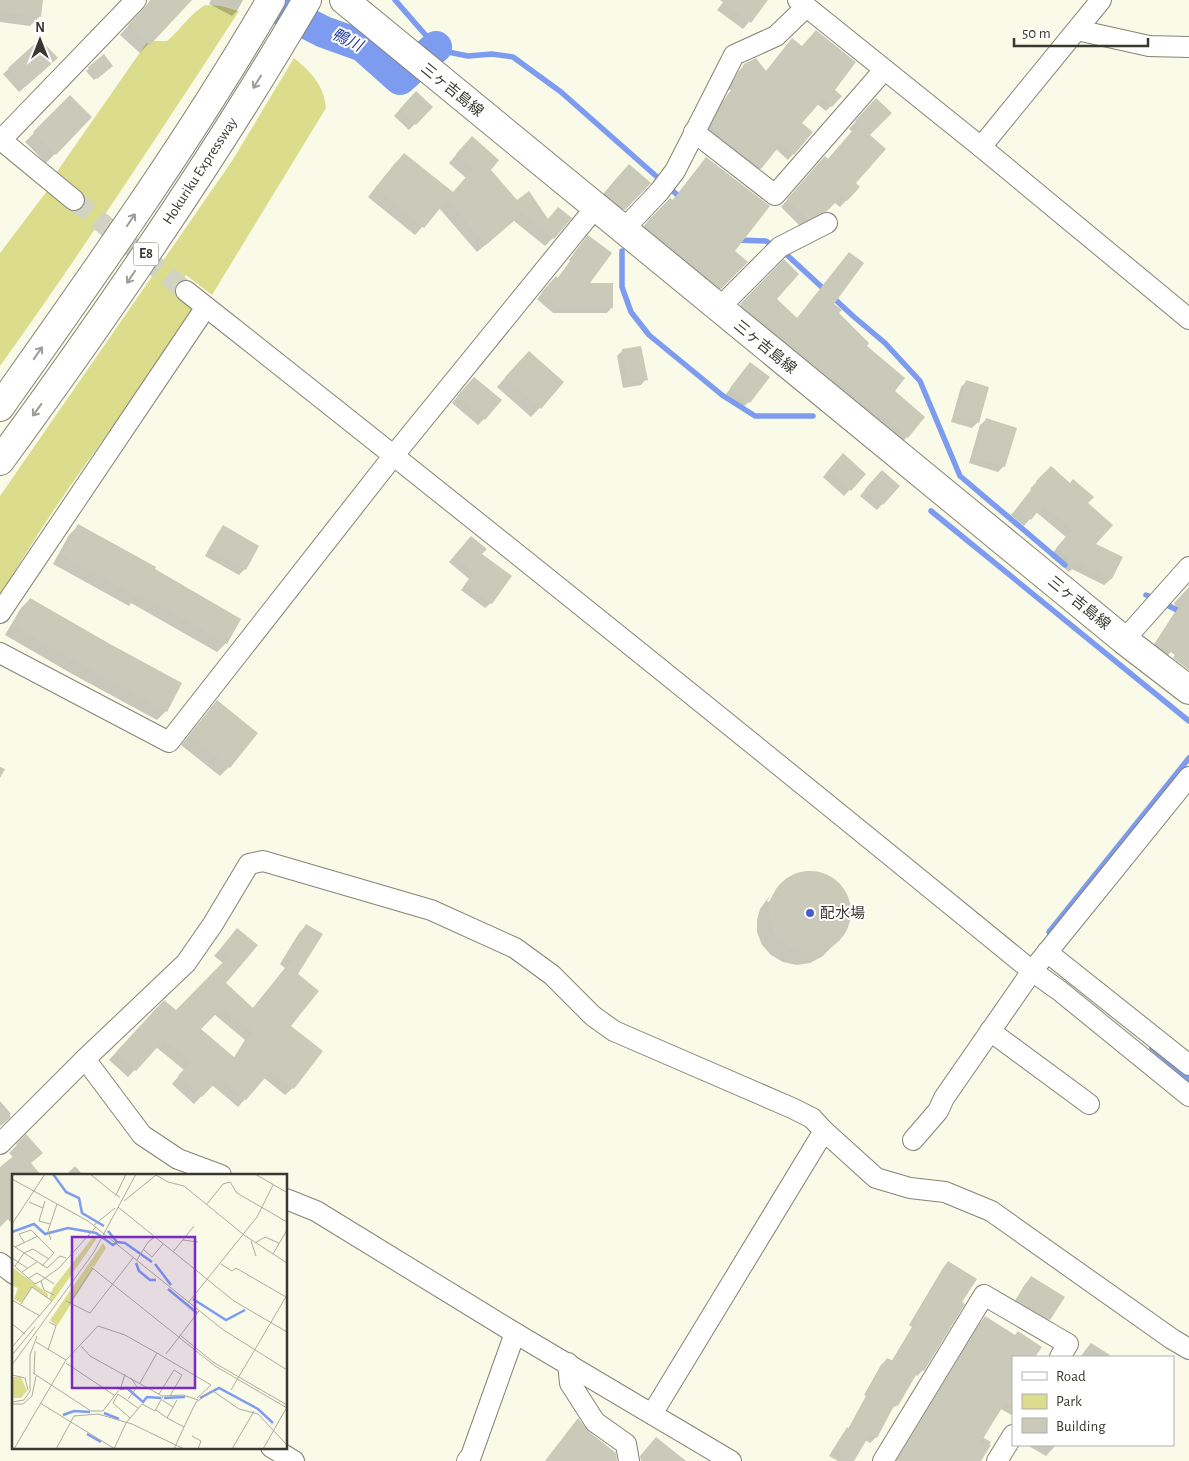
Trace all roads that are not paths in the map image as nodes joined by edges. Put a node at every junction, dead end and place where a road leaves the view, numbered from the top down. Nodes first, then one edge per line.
1 (136, 0) edge
2 (271, 0) edge
3 (307, 0) edge
4 (344, 0) edge
5 (1101, 0) edge
6 (802, 3) edge
7 (1077, 30) junction
8 (1189, 47) edge
9 (884, 70) junction
10 (694, 132) junction
11 (1, 141) edge
12 (981, 147) junction
13 (74, 200) tunnel mouth
14 (595, 208) junction
15 (827, 223) dead end
16 (623, 230) junction
17 (186, 292) tunnel mouth
18 (206, 307) junction
19 (718, 309) junction
20 (1189, 319) edge
21 (0, 407) edge
22 (394, 455) junction
23 (0, 460) edge
24 (1189, 567) edge
25 (0, 613) edge
26 (1124, 640) junction
27 (0, 653) edge
28 (1189, 690) edge
29 (1189, 776) edge
30 (1047, 952) junction
31 (1032, 972) junction
32 (990, 1032) junction
33 (85, 1059) junction
34 (1189, 1065) edge
35 (1189, 1096) edge
36 (1089, 1104) dead end
37 (824, 1131) junction
38 (913, 1140) dead end
39 (0, 1144) edge
40 (218, 1174) edge
41 (288, 1199) edge
42 (0, 1263) edge
43 (12, 1272) edge
44 (515, 1333) junction
45 (1189, 1349) edge
46 (1061, 1356) edge
47 (568, 1363) junction
48 (652, 1414) junction
49 (1012, 1436) edge
50 (273, 1448) edge
51 (294, 1461) edge
52 (468, 1461) edge
53 (629, 1461) edge
54 (731, 1461) edge
55 (883, 1461) edge
56 (997, 1461) edge

1 - 11 street
21 -> 2 main road, Hokuriku Expressway / E8
3 -> 23 main road, Hokuriku Expressway / E8
4 - 14 main road, 三ヶ吉島線
5 - 7 street
6 - 9 street
6 - 10 street
7 - 8 street
7 - 12 street
9 - 10 street
9 - 12 street
10 - 16 street
11 - 13 street
12 - 20 street
14 - 16 main road, 三ヶ吉島線
14 - 22 street
15 - 19 street
16 - 19 main road, 三ヶ吉島線
17 - 18 street
18 - 22 street
18 - 25 street
19 - 26 main road, 三ヶ吉島線
22 - 27 street
22 - 31 street
24 - 26 street
26 - 28 main road, 三ヶ吉島線
29 - 30 street
30 - 31 street
30 - 34 street
31 - 32 street
31 - 35 street
32 - 36 street
32 - 38 street
33 - 37 street
33 - 39 street
33 - 40 street
37 - 45 street
37 - 48 street
41 - 44 street
42 - 43 street
44 - 47 street
44 - 52 street
46 - 55 street
47 - 48 street
47 - 53 street
48 - 54 street
49 - 56 street
50 - 51 street

